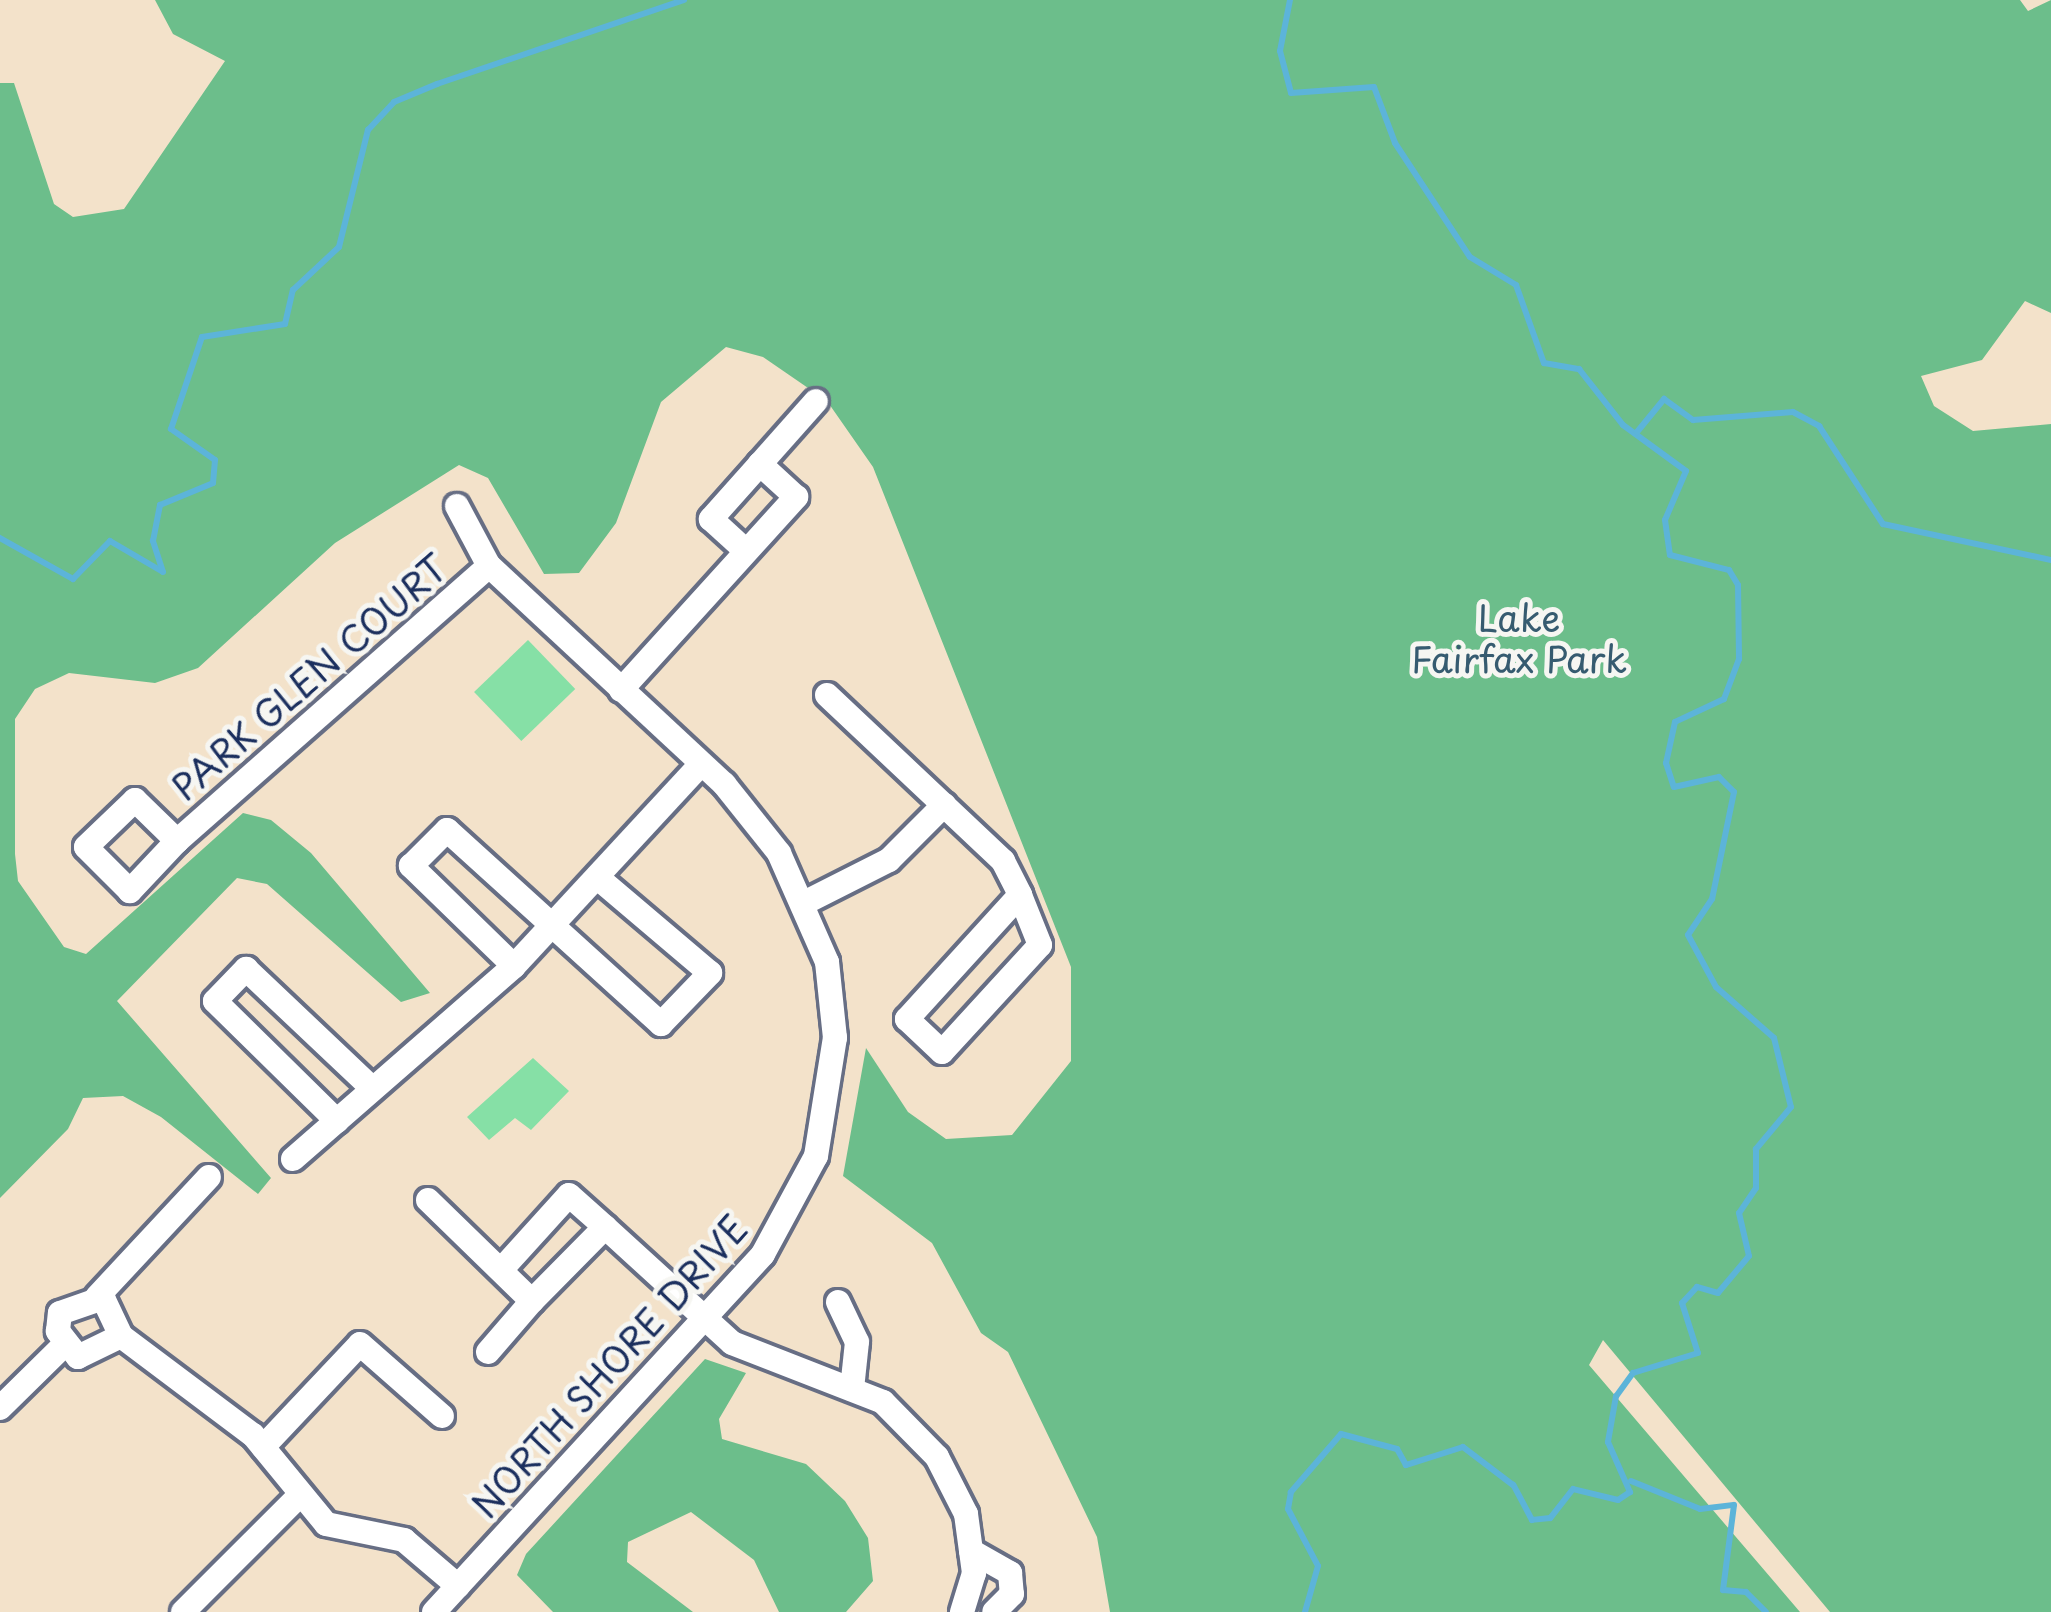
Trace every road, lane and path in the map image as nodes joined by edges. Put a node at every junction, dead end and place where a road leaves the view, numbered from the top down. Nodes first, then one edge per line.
1 (816, 400) dead end
2 (760, 464) junction
3 (457, 506) dead end
4 (744, 549) junction
5 (489, 566) junction
6 (621, 690) junction
7 (827, 695) dead end
8 (698, 766) junction
9 (944, 805) junction
10 (177, 842) dead end
11 (597, 877) junction
12 (1020, 895) junction
13 (806, 902) junction
14 (549, 928) junction
15 (514, 966) junction
16 (372, 1088) junction
17 (337, 1121) junction
18 (293, 1159) dead end
19 (209, 1177) dead end
20 (428, 1200) dead end
21 (605, 1227) junction
22 (501, 1270) junction
23 (97, 1297) junction
24 (532, 1301) junction
25 (838, 1302) dead end
26 (707, 1316) junction
27 (121, 1336) junction
28 (64, 1345) junction
29 (488, 1352) dead end
30 (852, 1388) junction
31 (0, 1408) edge
32 (442, 1416) dead end
33 (262, 1447) junction
34 (296, 1498) junction
35 (971, 1551) junction
36 (458, 1586) junction
37 (183, 1612) edge
38 (434, 1612) edge
39 (962, 1612) edge
40 (994, 1612) edge

1 - 2 street
2 - 4 street
2 - 4 street
3 - 5 street, NORTH SHORE DRIVE
4 - 6 street
5 - 6 street, NORTH SHORE DRIVE
5 - 10 street, PARK GLEN COURT
6 - 8 street, NORTH SHORE DRIVE
7 - 9 street
8 - 11 street
8 - 13 street, NORTH SHORE DRIVE
9 - 12 street
9 - 13 street
11 - 14 street
11 - 14 street
12 - 12 street
13 - 26 street, NORTH SHORE DRIVE
14 - 15 street
14 - 15 street
15 - 16 street
16 - 17 street
16 - 17 street
17 - 18 street
19 - 23 street
20 - 22 street
21 - 22 street
21 - 24 street
21 - 26 street
22 - 24 street
23 - 27 street
23 - 28 street
24 - 29 street
25 - 30 street
26 - 30 street
26 - 36 street, NORTH SHORE DRIVE
27 - 28 street
27 - 33 street
28 - 31 street
30 - 35 street
32 - 33 street
33 - 34 street
34 - 36 street
34 - 37 street
35 - 39 street
35 - 40 street
36 - 38 street, NORTH SHORE DRIVE

